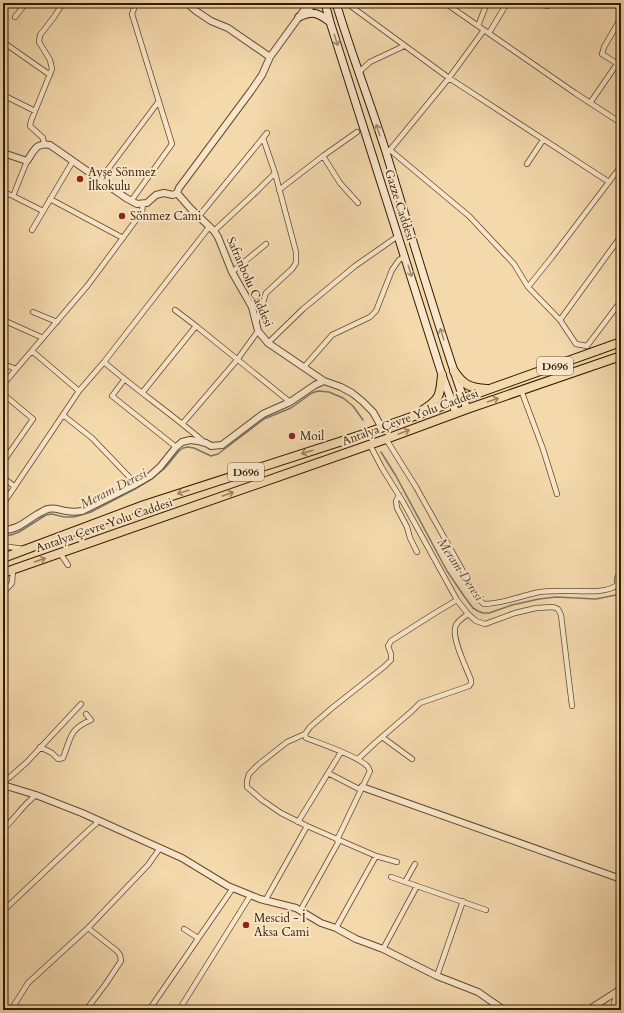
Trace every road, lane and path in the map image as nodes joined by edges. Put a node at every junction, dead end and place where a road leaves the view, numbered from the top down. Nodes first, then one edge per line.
1 (26, 3) edge
2 (63, 3) edge
3 (136, 3) edge
4 (187, 3) edge
5 (309, 3) edge
6 (313, 3) edge
7 (325, 3) edge
8 (336, 3) edge
9 (445, 3) edge
10 (487, 3) edge
11 (507, 3) edge
12 (538, 3) edge
13 (550, 3) edge
14 (352, 7) dead end
15 (15, 17) dead end
16 (298, 17) junction
17 (621, 18) edge
18 (330, 22) junction
19 (478, 26) junction
20 (484, 30) junction
21 (489, 34) junction
22 (3, 42) edge
23 (404, 46) junction
24 (270, 57) junction
25 (619, 65) edge
26 (359, 72) junction
27 (50, 75) junction
28 (448, 78) junction
29 (3, 96) edge
30 (159, 101) junction
31 (590, 103) junction
32 (35, 111) junction
33 (621, 123) edge
34 (357, 132) dead end
35 (267, 133) dead end
36 (263, 138) junction
37 (543, 140) junction
38 (44, 144) junction
39 (387, 151) junction
40 (3, 153) edge
41 (323, 156) junction
42 (27, 161) junction
43 (73, 161) junction
44 (527, 164) dead end
45 (621, 166) edge
46 (275, 173) junction
47 (100, 180) junction
48 (609, 182) junction
49 (279, 190) junction
50 (3, 192) edge
51 (177, 193) junction
52 (13, 196) junction
53 (50, 199) junction
54 (131, 201) junction
55 (143, 203) junction
56 (358, 203) dead end
57 (43, 211) junction
58 (199, 216) junction
59 (212, 228) junction
60 (32, 230) dead end
61 (398, 236) junction
62 (621, 236) edge
63 (123, 238) junction
64 (266, 244) dead end
65 (405, 256) junction
66 (232, 272) junction
67 (528, 287) junction
68 (621, 301) edge
69 (175, 310) dead end
70 (33, 312) dead end
71 (3, 320) edge
72 (560, 320) junction
73 (57, 322) junction
74 (256, 324) junction
75 (196, 326) junction
76 (258, 331) junction
77 (43, 338) junction
78 (621, 342) edge
79 (268, 343) junction
80 (588, 350) junction
81 (32, 351) junction
82 (621, 356) edge
83 (237, 360) junction
84 (104, 362) junction
85 (3, 364) edge
86 (304, 367) junction
87 (16, 369) junction
88 (454, 372) junction
89 (442, 375) junction
90 (124, 380) junction
91 (324, 381) junction
92 (3, 386) edge
93 (490, 390) junction
94 (520, 390) junction
95 (79, 391) junction
96 (142, 393) junction
97 (3, 394) edge
98 (463, 399) junction
99 (290, 402) junction
100 (452, 402) junction
101 (467, 409) junction
102 (456, 413) junction
103 (63, 416) junction
104 (415, 416) junction
105 (182, 423) junction
106 (382, 428) junction
107 (386, 439) junction
108 (206, 443) junction
109 (370, 444) junction
110 (176, 447) junction
111 (3, 462) edge
112 (3, 478) edge
113 (136, 484) junction
114 (14, 486) junction
115 (557, 494) dead end
116 (399, 495) junction
117 (3, 504) edge
118 (3, 530) edge
119 (3, 546) edge
120 (25, 549) junction
121 (418, 552) dead end
122 (60, 553) junction
123 (3, 558) edge
124 (68, 565) dead end
125 (13, 570) junction
126 (3, 573) edge
127 (619, 574) dead end
128 (621, 587) edge
129 (613, 588) junction
130 (3, 593) edge
131 (457, 600) junction
132 (468, 614) junction
133 (80, 704) dead end
134 (572, 706) dead end
135 (86, 714) dead end
136 (305, 734) junction
137 (382, 737) junction
138 (40, 747) junction
139 (341, 752) junction
140 (358, 759) junction
141 (412, 759) dead end
142 (328, 773) junction
143 (3, 782) edge
144 (3, 785) edge
145 (362, 788) junction
146 (36, 795) junction
147 (97, 819) junction
148 (298, 822) junction
149 (307, 826) junction
150 (3, 830) edge
151 (338, 840) junction
152 (160, 848) junction
153 (376, 856) junction
154 (397, 862) dead end
155 (415, 864) dead end
156 (391, 877) dead end
157 (621, 879) edge
158 (405, 882) junction
159 (417, 886) junction
160 (233, 888) junction
161 (250, 896) junction
162 (265, 901) junction
163 (463, 901) junction
164 (486, 910) dead end
165 (3, 911) edge
166 (300, 911) junction
167 (88, 928) junction
168 (336, 928) junction
169 (184, 929) dead end
170 (198, 938) junction
171 (383, 949) junction
172 (437, 976) junction
173 (619, 991) edge
174 (11, 1010) edge
175 (86, 1010) edge
176 (149, 1010) edge
177 (178, 1010) edge
178 (504, 1010) edge
179 (588, 1010) edge
180 (613, 1010) edge

1 - 15 street
2 - 27 street
3 - 30 street
4 - 24 street
5 - 16 street
6 - 16 street
7 - 18 main road, Gazze Caddesi
8 - 26 main road, Gazze Caddesi
9 - 19 street
10 - 19 street
11 - 21 street
12 - 13 street
14 - 23 street
16 - 18 main road
16 - 24 street
17 - 25 street
18 -> 61 main road, Gazze Caddesi
19 - 20 street
20 - 21 street
20 - 28 street
21 - 31 street
22 - 27 street
23 - 26 street
23 - 28 street
24 - 51 street
25 - 31 street
39 -> 26 main road, Gazze Caddesi
27 - 32 street
28 - 37 street
28 - 39 street
29 - 32 street
30 - 47 street
30 - 54 street
31 - 33 street
32 - 38 street
34 - 41 street
35 - 36 street
36 - 46 street
36 - 58 street
37 - 44 street
37 - 48 street
38 - 42 street
38 - 43 street
39 - 67 street
88 -> 39 main road, Gazze Caddesi
40 - 42 street
41 - 49 street
41 - 56 street
42 - 52 street
43 - 47 street
43 - 53 street
45 - 48 street
46 - 49 street
46 - 59 street
47 - 54 street
48 - 67 street
49 - 74 street
50 - 52 street
51 - 55 street
51 - 58 street, Safranbolu Caddesi
52 - 57 street
53 - 57 street
53 - 63 street
54 - 55 street
55 - 63 street
57 - 60 street
58 - 59 street, Safranbolu Caddesi
59 - 66 street, Safranbolu Caddesi
59 - 84 street
61 - 65 main road, Gazze Caddesi
61 - 79 street
62 - 72 street
63 - 73 street
64 - 66 street
65 - 86 street
65 -> 89 main road, Gazze Caddesi
66 - 74 street, Safranbolu Caddesi
67 - 72 street
68 - 80 street
69 - 75 street
70 - 73 street
71 - 77 street
72 - 80 street
73 - 77 street
74 - 76 street, Safranbolu Caddesi
75 - 83 street
75 - 96 street
76 - 79 street, Safranbolu Caddesi
76 - 83 street
77 - 81 street
78 - 80 highway, Antalya Çevre Yolu Caddesi / D696
79 - 86 street, Safranbolu Caddesi
80 - 93 highway, Antalya Çevre Yolu Caddesi / D696
81 - 87 street
81 - 95 street
82 - 94 highway, Antalya Çevre Yolu Caddesi / D696
83 - 99 street
83 - 105 street
84 - 90 street
84 - 95 street
85 - 87 street
86 - 91 street, Safranbolu Caddesi
87 - 92 street
88 - 93 highway
88 - 98 main road, Gazze Caddesi
89 - 100 main road, Gazze Caddesi
89 - 104 highway
90 - 96 street
90 - 110 street
91 - 99 street
91 - 106 street, Safranbolu Caddesi
93 - 98 highway, Antalya Çevre Yolu Caddesi / D696
101 -> 94 highway, Antalya Çevre Yolu Caddesi / D696
94 - 115 street
95 - 103 street
96 - 105 street
97 - 111 street
98 - 100 highway, Antalya Çevre Yolu Caddesi / D696
98 - 101 main road, Gazze Caddesi
99 - 108 street
100 - 102 main road, Gazze Caddesi
100 - 104 highway, Antalya Çevre Yolu Caddesi / D696
101 - 102 highway, Antalya Çevre Yolu Caddesi / D696
107 -> 102 highway, Antalya Çevre Yolu Caddesi / D696
103 - 113 street
103 - 114 street
104 - 106 highway, Antalya Çevre Yolu Caddesi / D696
105 - 108 street
106 -> 120 highway, Antalya Çevre Yolu Caddesi / D696
107 - 109 highway, Antalya Çevre Yolu Caddesi / D696
107 - 129 street
108 - 110 street
109 - 116 street
122 -> 109 highway, Antalya Çevre Yolu Caddesi / D696
110 - 113 street
112 - 114 street
113 - 118 street
114 - 117 street
116 - 121 street
116 - 131 street
119 - 120 street
120 - 123 highway, Antalya Çevre Yolu Caddesi / D696
122 - 124 street
125 -> 122 highway, Antalya Çevre Yolu Caddesi / D696
125 - 126 highway, Antalya Çevre Yolu Caddesi / D696
125 - 130 street
127 - 129 street
128 - 129 street
131 - 132 street
131 - 136 street
132 - 134 street
132 - 137 street
133 - 138 street
135 - 138 street
136 - 139 street
136 - 148 street
137 - 140 street
137 - 141 street
138 - 143 street
139 - 140 street
139 - 142 street
140 - 145 street
142 - 145 street
142 - 148 street
144 - 146 street
145 - 151 street
145 - 157 street
146 - 147 street
146 - 150 street
147 - 152 street
147 - 165 street
148 - 149 street
149 - 151 street
149 - 162 street
151 - 153 street
151 - 166 street
152 - 160 street
152 - 167 street
153 - 154 street
153 - 168 street
155 - 158 street
156 - 158 street
158 - 159 street
159 - 163 street
159 - 171 street
160 - 161 street
160 - 170 street
161 - 162 street
161 - 177 street
162 - 166 street
163 - 164 street
163 - 172 street
166 - 168 street
167 - 174 street
167 - 175 street
168 - 171 street
169 - 170 street
170 - 176 street
171 - 172 street
172 - 178 street
173 - 179 street
173 - 180 street

